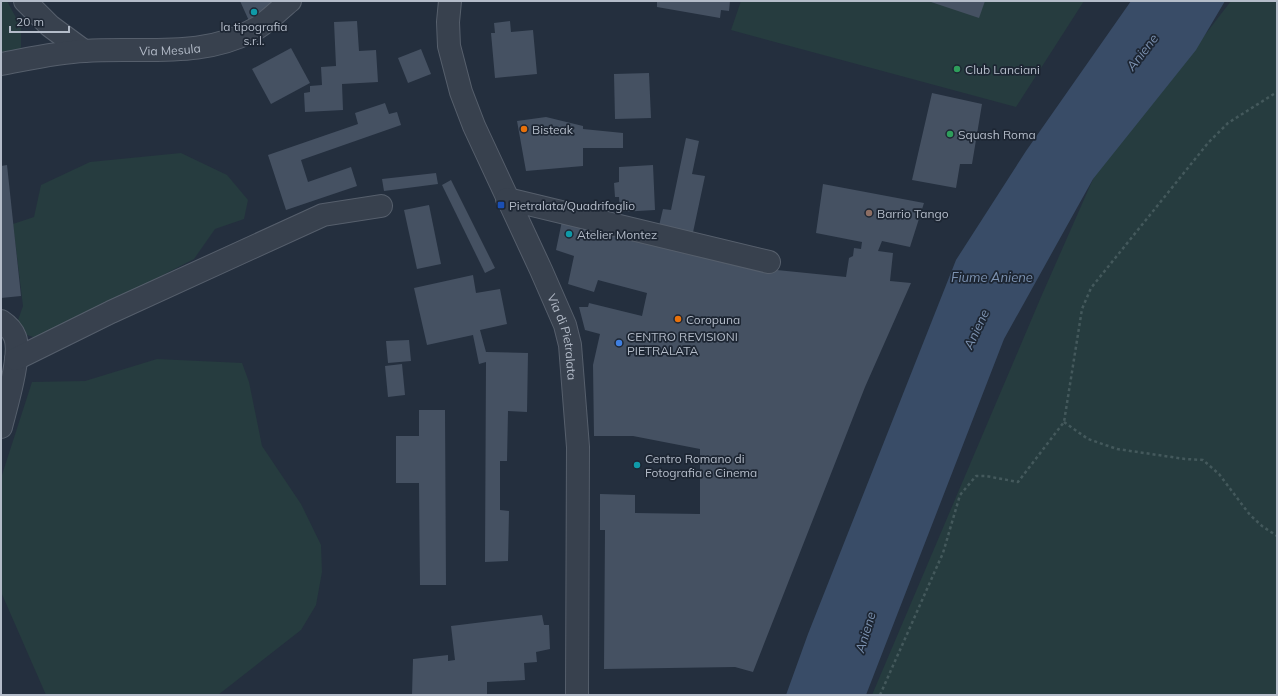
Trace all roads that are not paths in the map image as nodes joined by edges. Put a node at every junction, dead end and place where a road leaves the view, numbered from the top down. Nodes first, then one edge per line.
1 (25, 1) edge
2 (290, 1) edge
3 (450, 1) edge
4 (84, 51) junction
5 (1, 64) edge
6 (508, 199) junction
7 (381, 206) dead end
8 (769, 262) dead end
9 (1, 321) edge
10 (16, 359) junction
11 (1, 427) edge
12 (577, 695) edge

1 - 4 street
2 - 4 street, Via Mesula
3 - 6 street, Via di Pietralata
4 - 5 street, Via Mesula
6 - 8 street
6 - 12 street, Via di Pietralata
7 - 10 street
9 - 10 street
10 - 11 street

